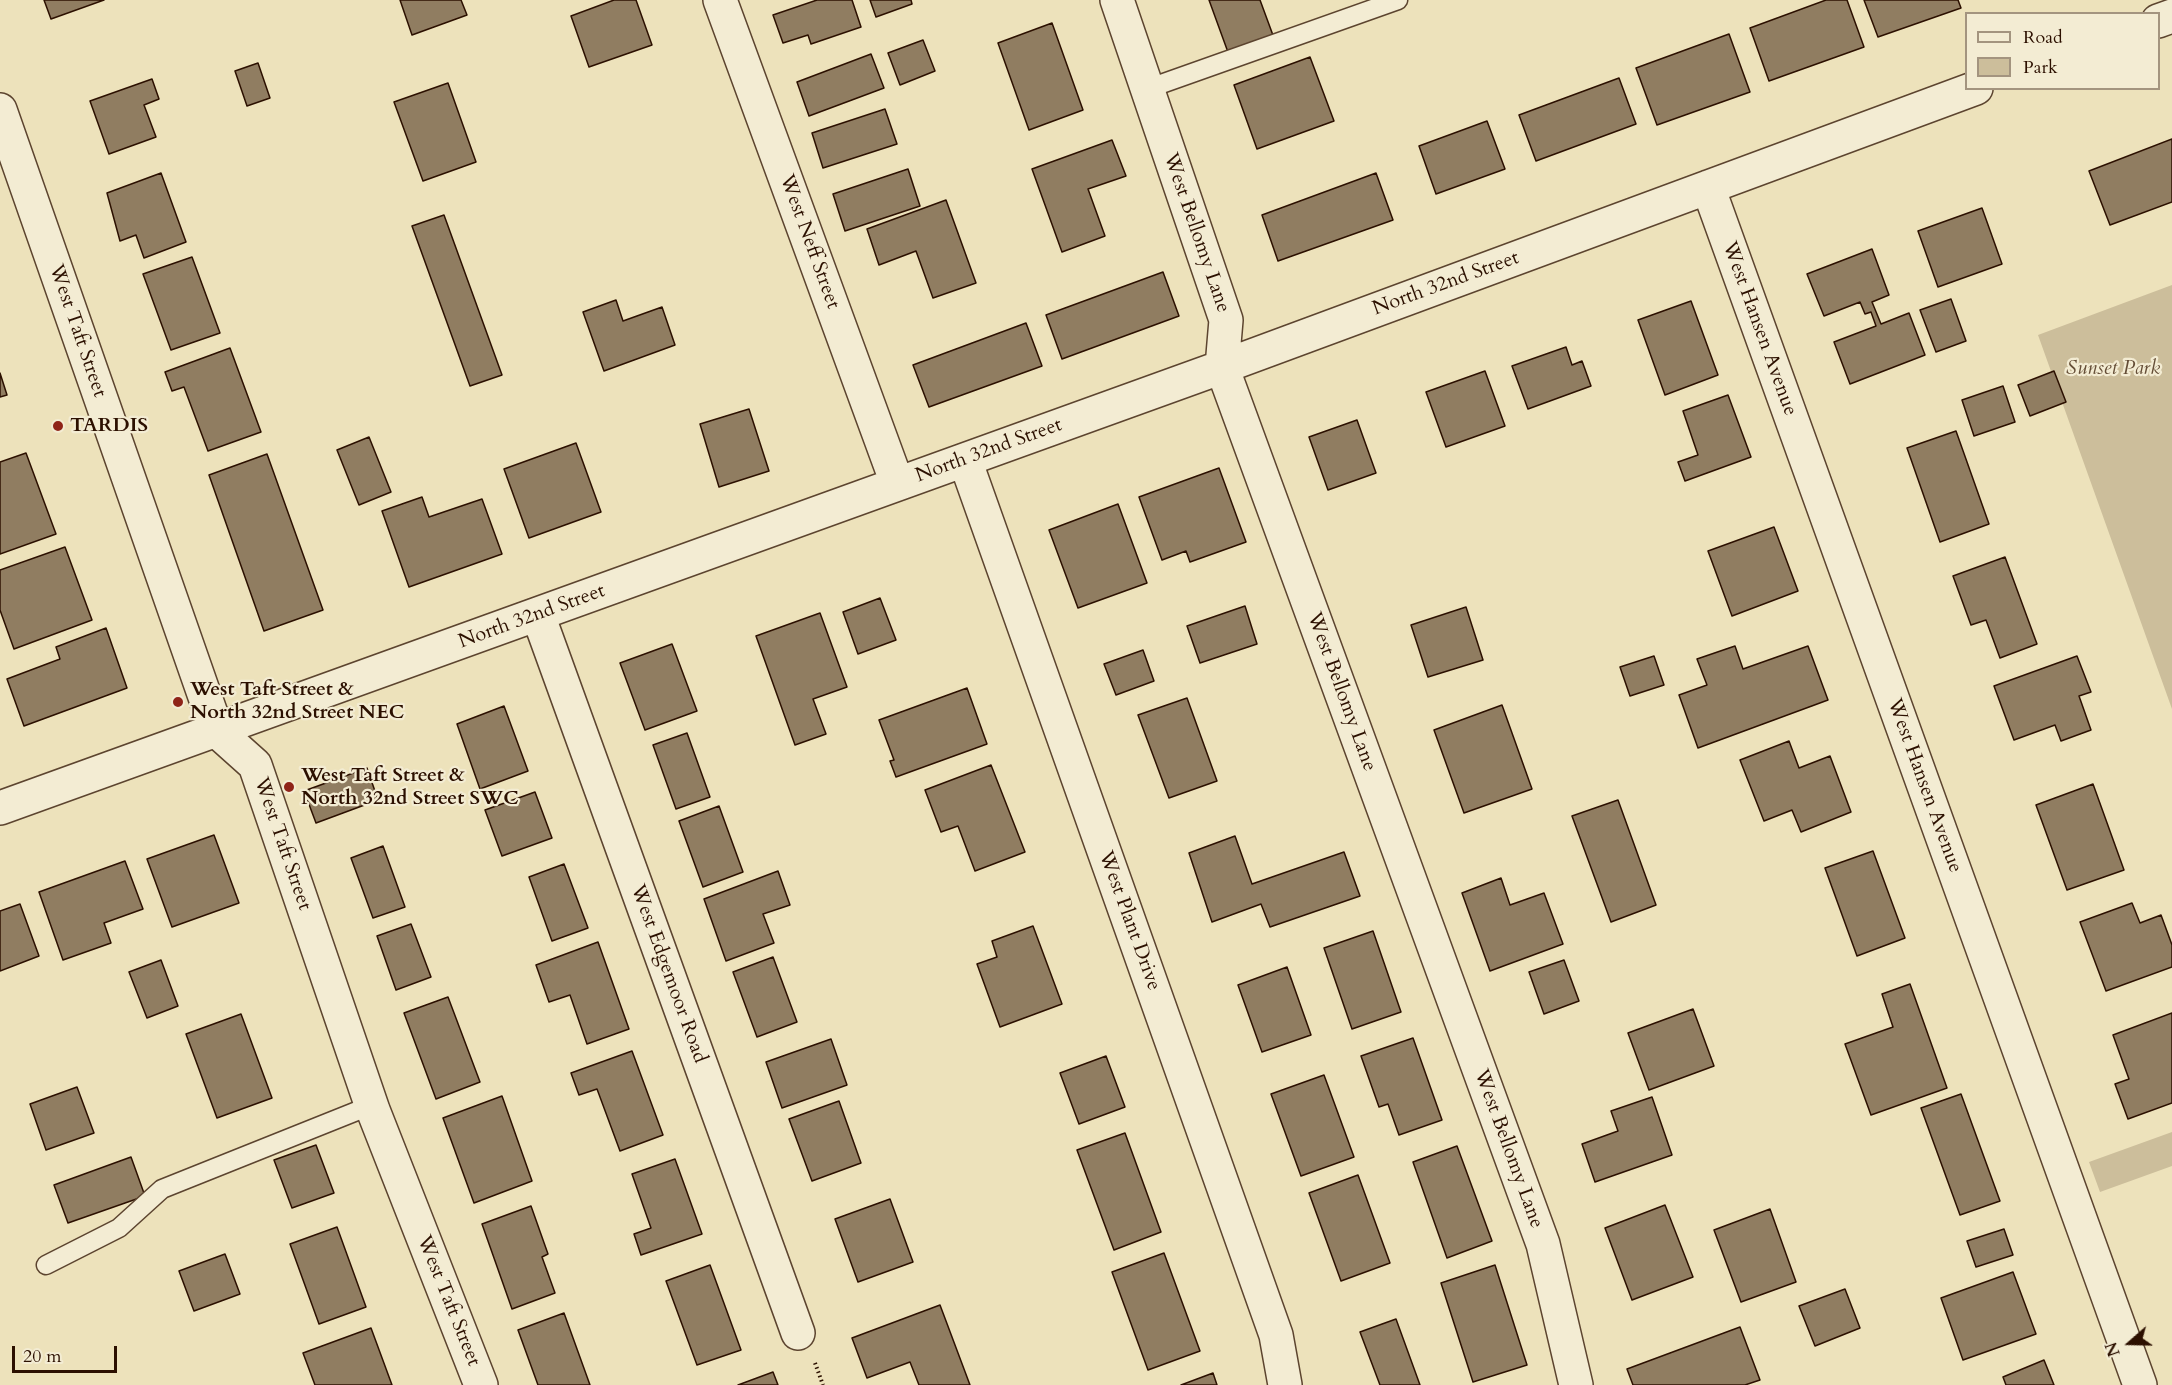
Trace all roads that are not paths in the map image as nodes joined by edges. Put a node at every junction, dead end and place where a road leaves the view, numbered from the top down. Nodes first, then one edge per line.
1 (720, 0) edge
2 (1117, 0) edge
3 (1398, 0) edge
4 (1147, 89) junction
5 (1971, 90) edge
6 (0, 110) edge
7 (1708, 187) junction
8 (1222, 367) junction
9 (965, 460) junction
10 (897, 483) junction
11 (538, 615) junction
12 (217, 731) junction
13 (0, 808) edge
14 (372, 1105) junction
15 (46, 1265) dead end
16 (798, 1333) dead end
17 (481, 1385) edge
18 (1285, 1385) edge
19 (1576, 1385) edge
20 (2140, 1385) edge

1 - 10 street, West Neff Street
2 - 4 street, West Bellomy Lane
3 - 4 lane
4 - 8 street, West Bellomy Lane
5 - 7 street, North 32nd Street
6 - 12 street, West Taft Street
7 - 8 street, North 32nd Street
7 - 20 street, West Hansen Avenue
8 - 9 street, North 32nd Street
8 - 19 street, West Bellomy Lane
9 - 10 street, North 32nd Street
9 - 18 street, West Plant Drive
10 - 11 street, North 32nd Street
11 - 12 street, North 32nd Street
11 - 16 street, West Edgemoor Road
12 - 13 street, North 32nd Street
12 - 14 street, West Taft Street
14 - 15 lane
14 - 17 street, West Taft Street

